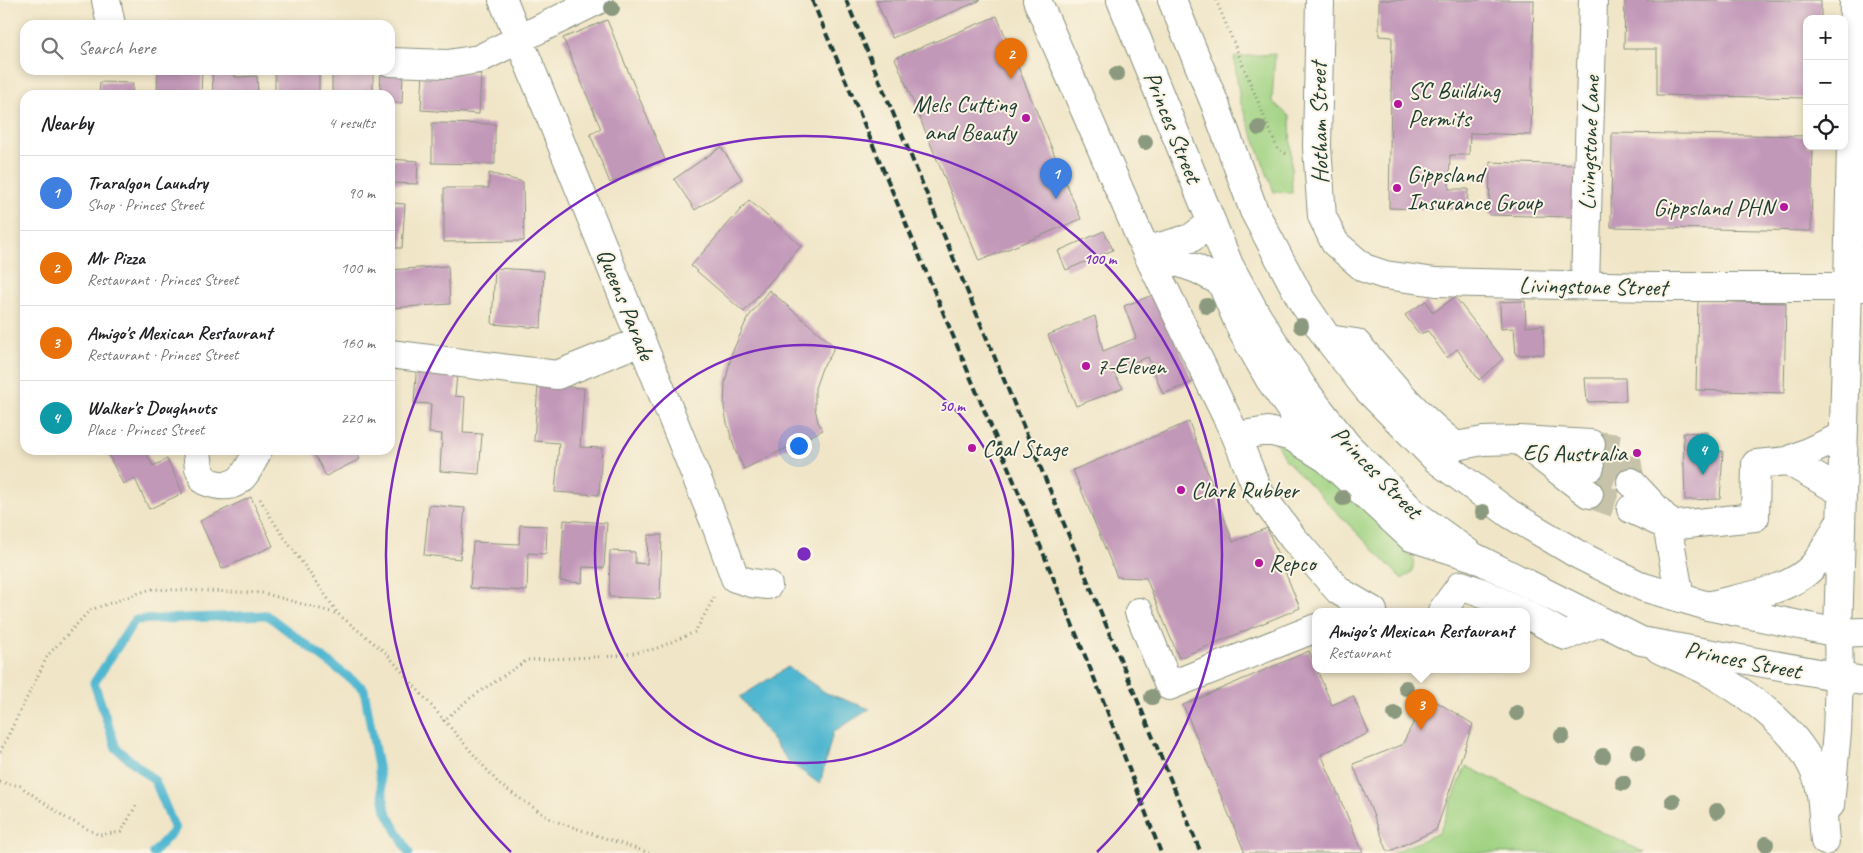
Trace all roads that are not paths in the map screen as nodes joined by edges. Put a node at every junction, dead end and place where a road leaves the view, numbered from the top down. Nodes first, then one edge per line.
1 (106, 0) edge
2 (503, 0) edge
3 (598, 0) edge
4 (1038, 0) edge
5 (1121, 0) edge
6 (1172, 0) edge
7 (1320, 0) edge
8 (1593, 0) edge
9 (1854, 0) edge
10 (110, 20) edge
11 (519, 39) junction
12 (395, 62) edge
13 (1254, 211) junction
14 (1212, 223) junction
15 (1335, 243) joint
16 (1146, 251) junction
17 (1585, 285) junction
18 (1856, 287) edge
19 (1328, 339) junction
20 (641, 341) junction
21 (395, 355) edge
22 (1236, 436) junction
23 (1843, 436) junction
24 (1519, 440) junction
25 (1346, 444) junction
26 (198, 455) edge
27 (253, 460) edge
28 (1788, 462) junction
29 (1631, 482) tunnel mouth
30 (1842, 492) junction
31 (1631, 509) tunnel mouth
32 (1841, 521) junction
33 (1668, 526) junction
34 (1474, 557) junction
35 (768, 584) dead end
36 (1680, 598) junction
37 (1708, 606) junction
38 (1363, 608) edge
39 (1444, 608) edge
40 (1514, 608) edge
41 (1139, 612) dead end
42 (1530, 616) edge
43 (1600, 622) junction
44 (1312, 630) edge
45 (1850, 633) edge
46 (1641, 641) junction
47 (1851, 680) edge
48 (1823, 847) edge

1 - 10 main road
2 - 11 main road, Queens Parade
3 - 11 main road
4 - 16 main road
5 - 14 main road, Princes Street
6 - 13 main road, Princes Street
7 - 15 main road, Hotham Street
8 - 17 main road, Livingstone Lane
9 - 18 main road
11 - 12 main road
11 - 20 main road, Queens Parade
13 - 14 main road
13 - 19 main road, Princes Street
14 - 16 main road
14 - 25 main road, Princes Street
15 - 17 main road, Livingstone Street
16 - 22 main road
16 - 25 main road
17 - 18 main road, Livingstone Street
18 - 23 main road
19 - 24 main road
19 - 36 main road, Princes Street
20 - 21 main road
20 - 35 main road, Queens Parade
22 - 34 main road
22 - 38 main road
23 - 28 main road
23 - 30 main road
24 - 24 main road
25 - 34 main road, Princes Street
26 - 27 main road
28 - 30 main road
28 - 33 main road
29 - 33 main road
30 - 32 main road
31 - 33 main road
32 - 37 main road
32 - 45 main road
33 - 36 main road
34 - 43 main road, Princes Street
36 - 37 main road, Princes Street
37 - 45 main road, Princes Street
39 - 40 main road
41 - 44 main road
42 - 43 main road
43 - 46 main road, Princes Street
45 - 47 main road
46 - 47 main road, Princes Street
46 - 48 main road
47 - 48 main road

